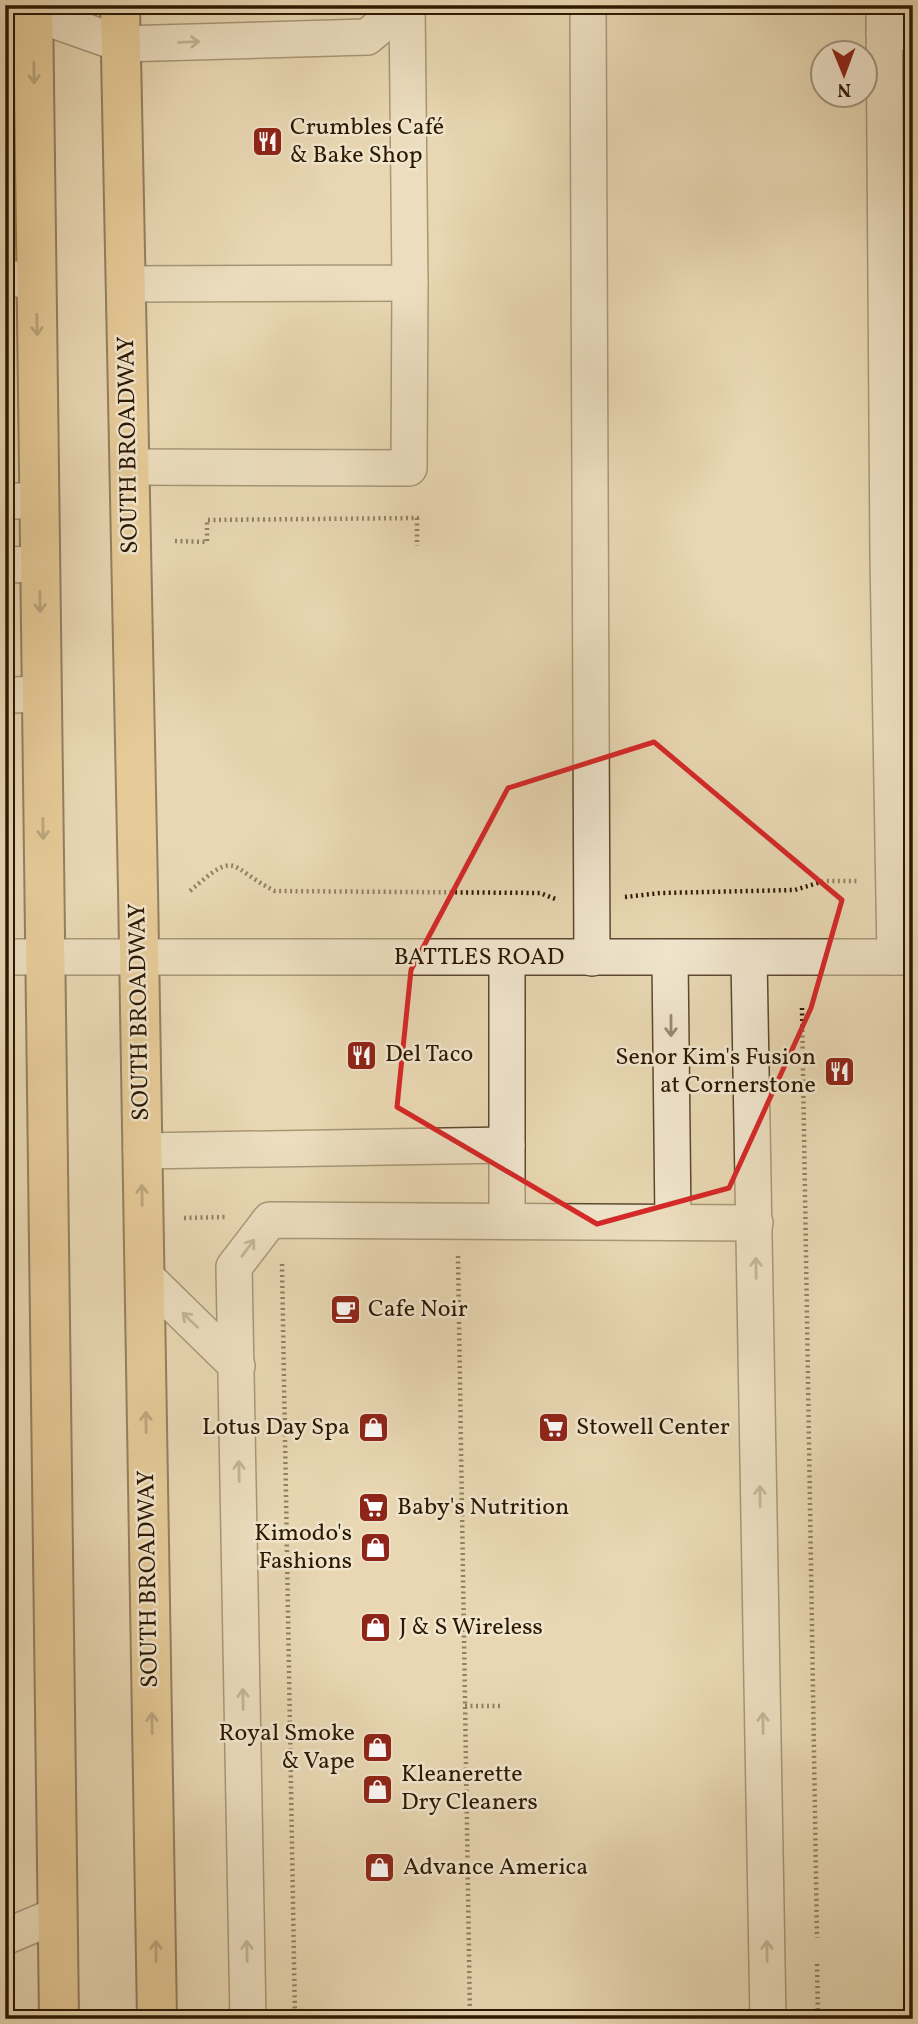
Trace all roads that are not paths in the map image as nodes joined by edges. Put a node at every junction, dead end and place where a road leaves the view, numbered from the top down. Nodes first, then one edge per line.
1 (120, 5) edge
2 (406, 5) edge
3 (588, 5) edge
4 (31, 9) edge
5 (894, 24) edge
6 (121, 44) junction
7 (21, 279) edge
8 (410, 283) junction
9 (126, 284) junction
10 (899, 295) edge
11 (130, 467) junction
12 (22, 501) edge
13 (901, 555) edge
14 (23, 564) edge
15 (16, 695) edge
16 (902, 795) edge
17 (5, 957) edge
18 (45, 957) junction
19 (904, 957) edge
20 (139, 958) junction
21 (507, 958) junction
22 (592, 958) junction
23 (670, 958) junction
24 (749, 958) junction
25 (507, 1145) junction
26 (141, 1151) junction
27 (507, 1221) junction
28 (673, 1222) junction
29 (755, 1223) junction
30 (144, 1275) junction
31 (237, 1366) junction
32 (57, 1915) junction
33 (5, 1937) edge
34 (59, 2019) edge
35 (157, 2019) edge
36 (248, 2019) edge
37 (768, 2019) edge

1 - 6 main road, SOUTH BROADWAY
6 -> 2 street
2 - 8 street
3 - 22 street
4 - 6 street
4 -> 7 main road
5 - 10 street
6 - 9 main road, SOUTH BROADWAY
7 -> 12 main road
8 - 9 street
8 - 11 street
9 - 11 main road, SOUTH BROADWAY
10 - 13 street
11 - 20 main road, SOUTH BROADWAY
12 - 14 main road
13 - 16 street
14 -> 15 main road
15 -> 18 main road
16 - 19 street
17 - 18 street, BATTLES ROAD
18 - 20 street, BATTLES ROAD
18 - 32 main road
19 - 24 street, BATTLES ROAD
20 - 21 street, BATTLES ROAD
20 - 26 main road, SOUTH BROADWAY
21 - 22 street, BATTLES ROAD
21 - 25 street
22 - 23 street, BATTLES ROAD
23 - 24 street, BATTLES ROAD
23 -> 28 street
24 - 29 street
25 - 26 street
25 - 27 street
30 -> 26 main road, SOUTH BROADWAY
27 - 28 street
31 -> 27 street
28 - 29 street
37 -> 29 street
31 -> 30 street
35 -> 30 main road, SOUTH BROADWAY
36 -> 31 street
32 - 33 street
32 - 34 main road

